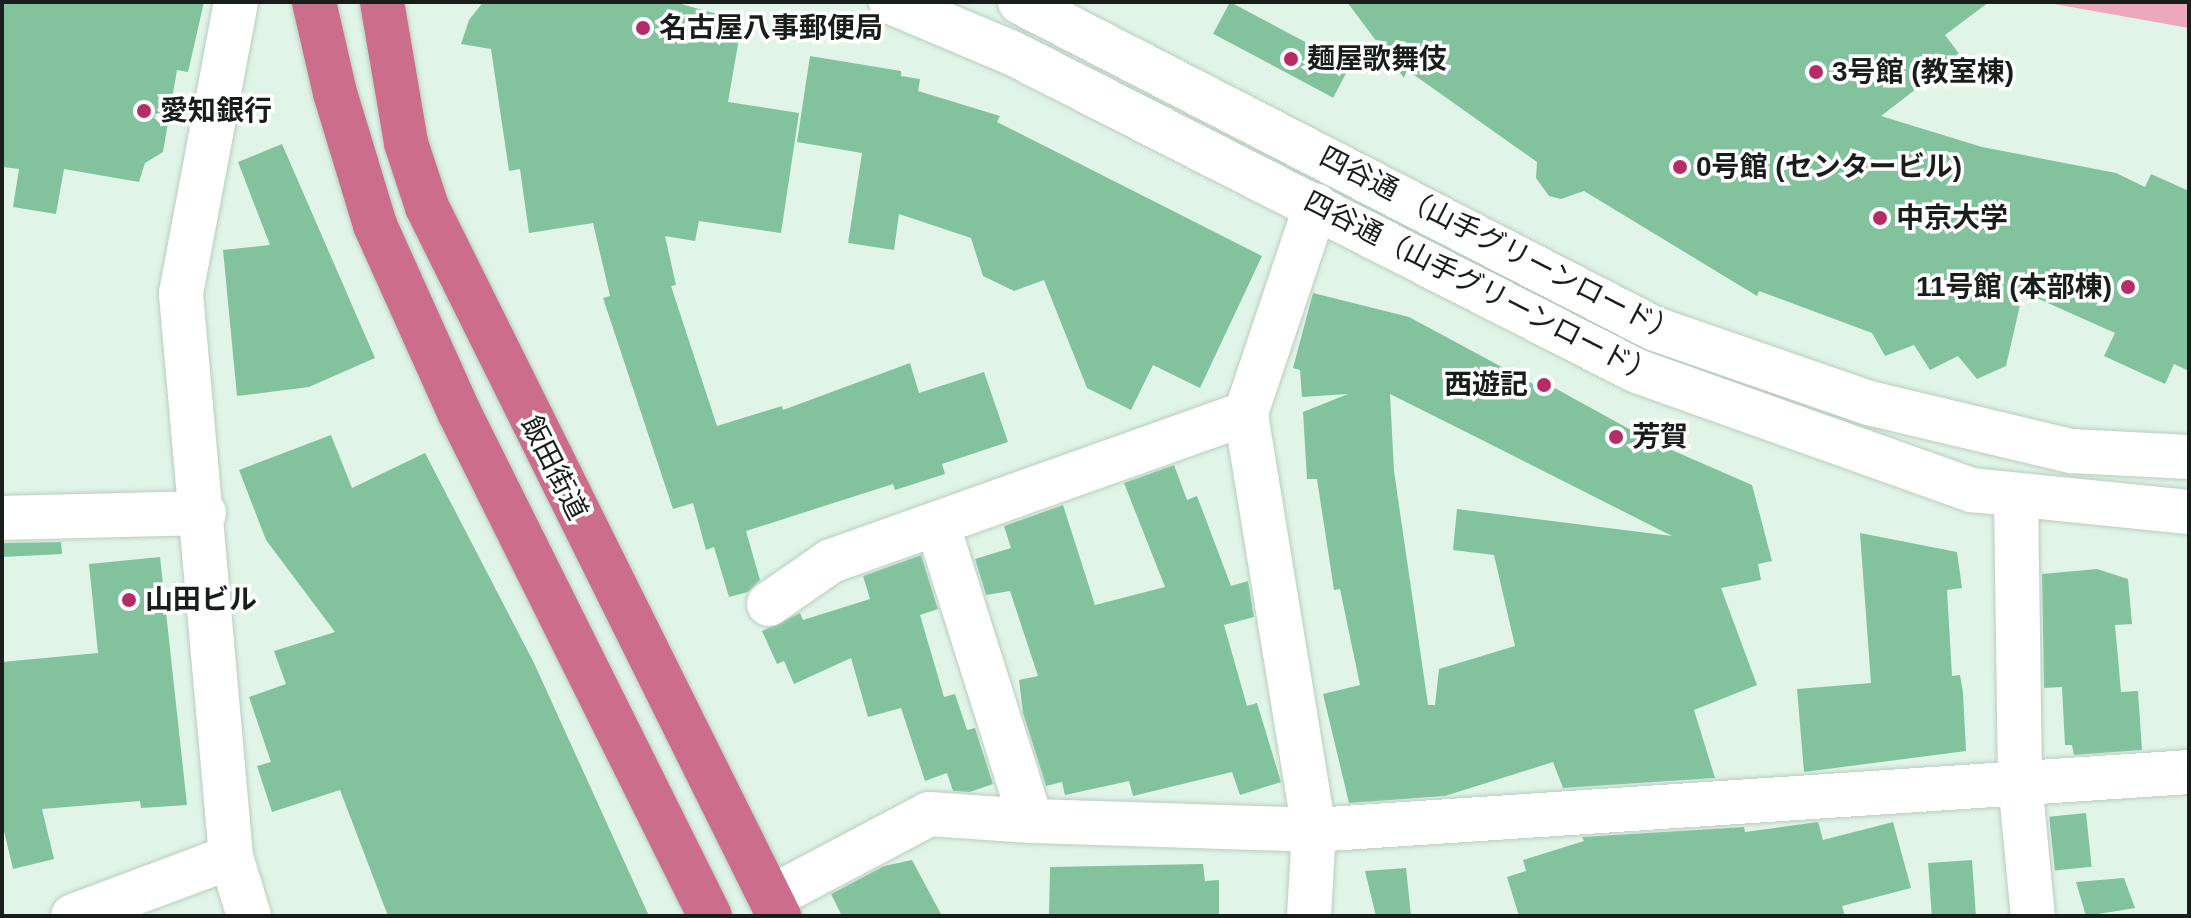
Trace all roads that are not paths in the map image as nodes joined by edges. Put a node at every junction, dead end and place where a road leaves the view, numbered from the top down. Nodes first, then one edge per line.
1 (236, 2) edge
2 (314, 2) edge
3 (382, 2) edge
4 (891, 2) edge
5 (1020, 2) edge
6 (1316, 205) junction
7 (1246, 413) junction
8 (2189, 457) edge
9 (2016, 495) junction
10 (2189, 512) edge
11 (204, 513) junction
12 (2, 518) edge
13 (938, 526) junction
14 (769, 604) dead end
15 (2189, 772) edge
16 (2020, 782) junction
17 (1031, 821) junction
18 (1314, 830) junction
19 (231, 857) junction
20 (774, 907) edge
21 (73, 916) edge
22 (249, 916) edge
23 (710, 916) edge
24 (1309, 916) edge
25 (2033, 916) edge

1 - 11 street
2 - 23 highway
3 - 20 highway, 飯田街道
4 - 6 street, 四谷通（山手グリーンロード）
5 - 8 street, 四谷通 （山手グリーンロード）
6 - 7 street
6 - 9 street, 四谷通（山手グリーンロード）
7 - 13 street
7 - 18 street
9 - 10 street, 四谷通（山手グリーンロード）
9 - 16 street
11 - 12 street
11 - 19 street
13 - 14 street
13 - 17 street
15 - 16 street
16 - 18 street
16 - 25 street
17 - 18 street
17 - 20 street
18 - 24 street
19 - 21 street
19 - 22 street

